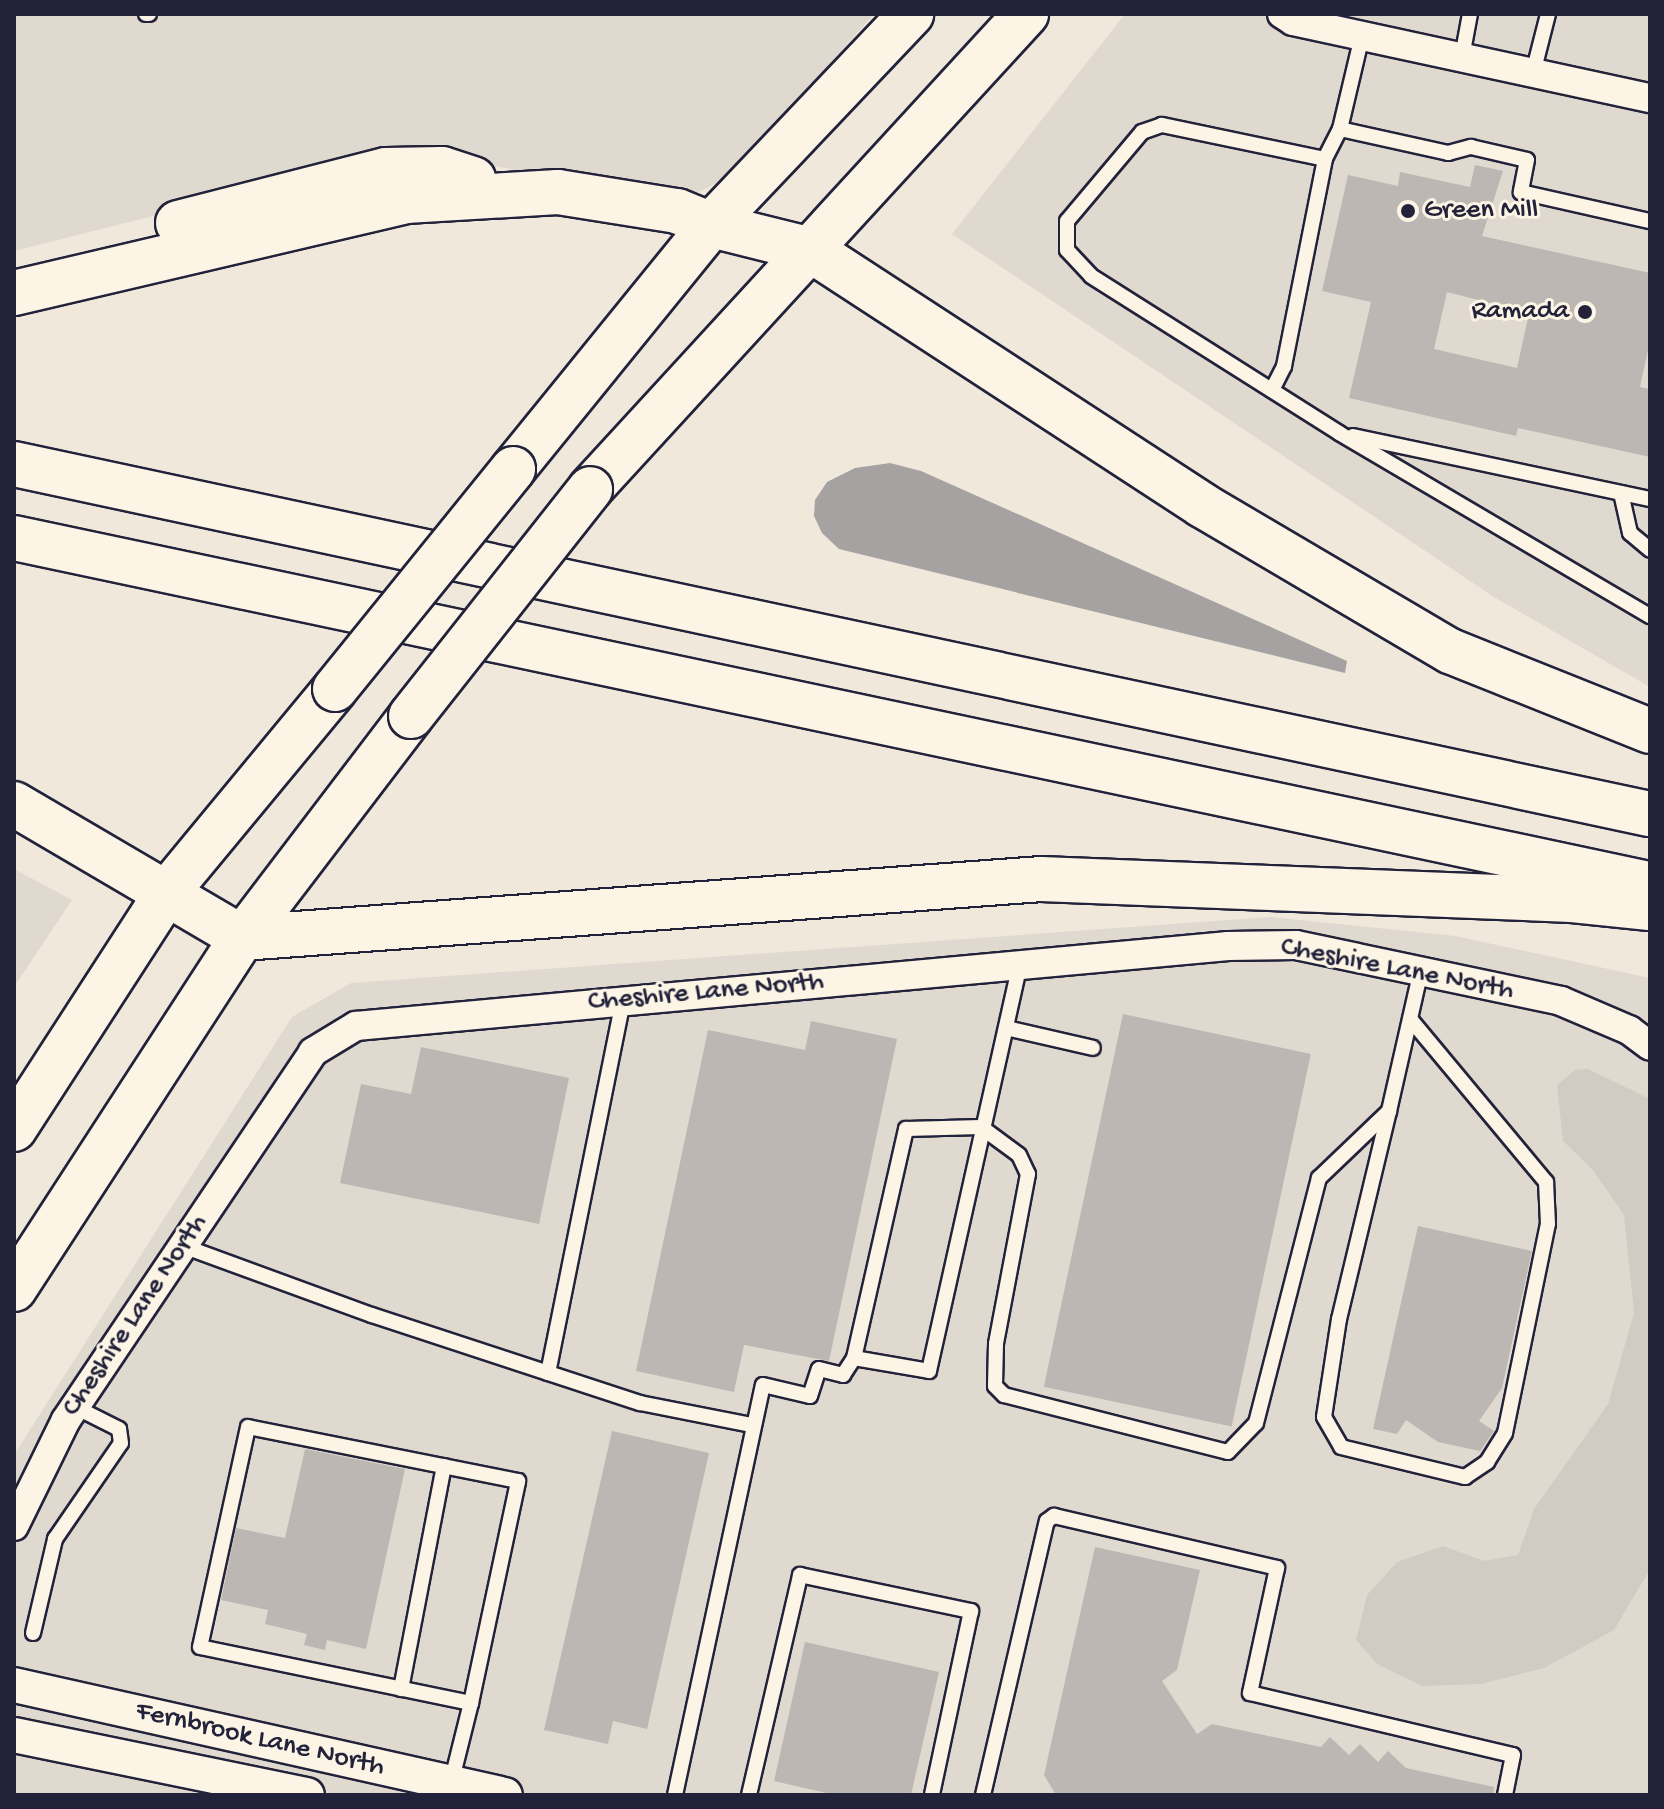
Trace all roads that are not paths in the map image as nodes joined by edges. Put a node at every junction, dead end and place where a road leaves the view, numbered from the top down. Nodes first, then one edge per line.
1 (911, 14) edge
2 (1026, 14) edge
3 (1282, 14) edge
4 (1470, 14) edge
5 (1548, 14) edge
6 (1362, 36) junction
7 (1462, 57) junction
8 (1533, 73) junction
9 (1650, 98) edge
10 (1340, 129) junction
11 (1325, 159) junction
12 (514, 191) junction
13 (1650, 221) edge
14 (711, 225) junction
15 (811, 250) junction
16 (14, 265) edge
17 (14, 293) edge
18 (1272, 390) junction
19 (1339, 433) junction
20 (14, 464) edge
21 (1621, 493) junction
22 (1650, 499) edge
23 (14, 538) edge
24 (1650, 550) edge
25 (1650, 616) edge
26 (1650, 731) edge
27 (14, 804) edge
28 (1650, 814) edge
29 (1650, 884) edge
30 (168, 891) junction
31 (1650, 908) edge
32 (242, 938) junction
33 (1020, 965) junction
34 (1421, 970) junction
35 (623, 1000) junction
36 (1410, 1019) junction
37 (1006, 1028) junction
38 (1650, 1046) edge
39 (1093, 1048) dead end
40 (1389, 1111) junction
41 (981, 1127) junction
42 (14, 1129) edge
43 (183, 1246) junction
44 (14, 1289) edge
45 (854, 1358) junction
46 (548, 1373) junction
47 (75, 1407) junction
48 (751, 1425) junction
49 (444, 1466) junction
50 (14, 1526) edge
51 (33, 1633) dead end
52 (14, 1685) edge
53 (401, 1689) junction
54 (471, 1703) junction
55 (14, 1735) edge
56 (451, 1784) junction
57 (260, 1790) edge
58 (307, 1795) edge
59 (505, 1795) edge
60 (675, 1795) edge
61 (749, 1795) edge
62 (932, 1795) edge
63 (983, 1795) edge
64 (1505, 1795) edge

1 - 14 main road
2 - 15 main road
3 - 6 street
4 - 7 lane
5 - 8 lane
6 - 7 street
6 - 10 lane
7 - 8 street
8 - 9 street
10 - 11 lane
10 - 13 lane
11 - 18 lane
11 - 18 lane
12 - 14 main road
12 - 16 main road
12 - 17 main road
14 - 15 main road
14 - 30 main road, bridge
15 - 26 main road
15 - 32 main road, bridge
18 - 19 lane
19 - 21 lane
19 - 25 lane
20 - 28 main road
21 - 22 lane
21 - 24 lane
23 - 29 main road
27 - 30 main road
30 - 32 main road
30 - 42 main road
31 - 32 main road
32 - 44 main road
33 - 34 street, Cheshire Lane North
33 - 35 street, Cheshire Lane North
33 - 37 lane
34 - 36 lane
34 - 38 street, Cheshire Lane North
35 - 43 street, Cheshire Lane North
35 - 46 lane
36 - 40 lane
36 - 40 lane
37 - 39 lane
37 - 41 lane
40 - 41 lane
41 - 45 lane
41 - 45 lane
43 - 46 lane
43 - 47 street, Cheshire Lane North
45 - 48 lane
46 - 48 lane
47 - 50 street, Cheshire Lane North
47 - 51 lane
48 - 60 lane
49 - 53 lane
49 - 53 lane
49 - 54 lane
52 - 56 street, Fernbrook Lane North
53 - 54 lane
54 - 56 lane
55 - 57 street, Fernbrook Lane North
56 - 59 street, Fernbrook Lane North
57 - 58 street, Fernbrook Lane North
61 - 62 lane
63 - 64 lane

